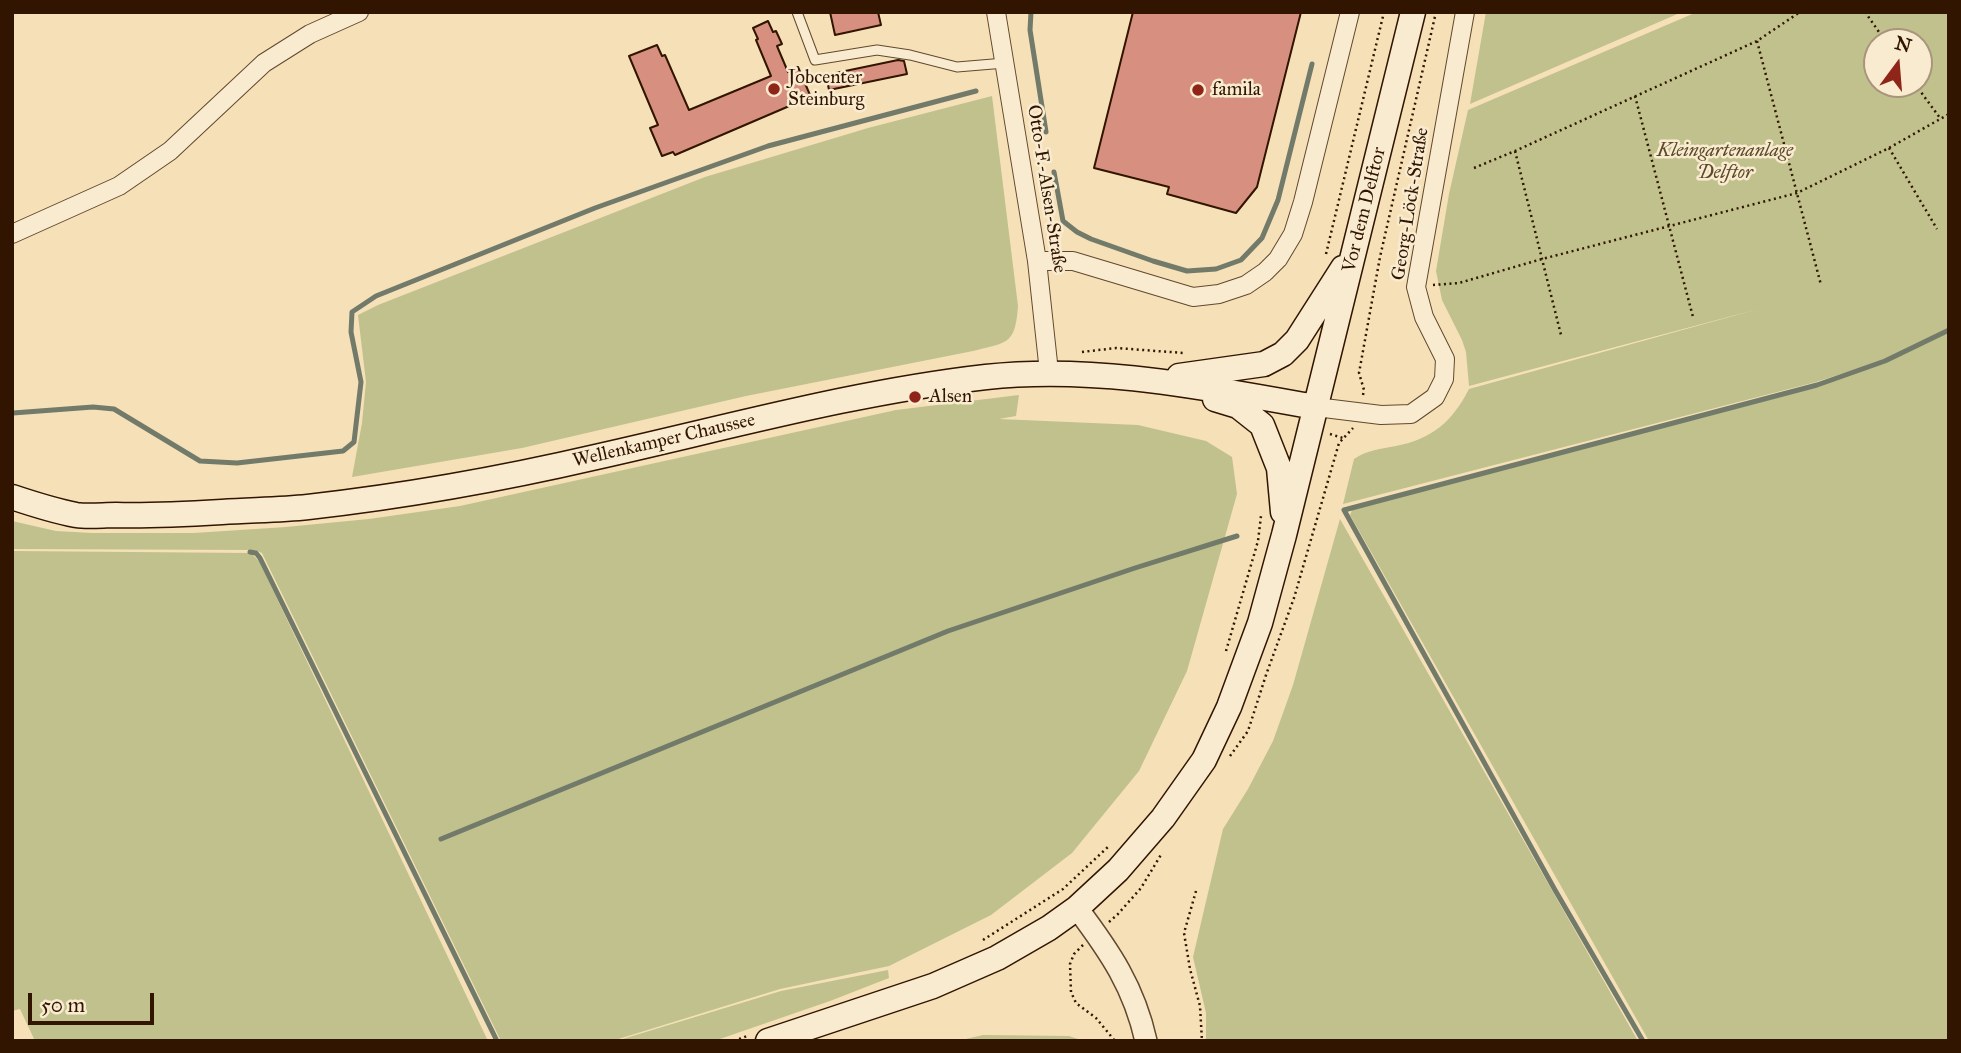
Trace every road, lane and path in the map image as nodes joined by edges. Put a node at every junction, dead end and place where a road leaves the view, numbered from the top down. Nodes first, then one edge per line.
1 (359, 12) edge
2 (797, 12) edge
3 (996, 12) edge
4 (1350, 12) edge
5 (1384, 12) edge
6 (1413, 12) edge
7 (1436, 12) edge
8 (1465, 12) edge
9 (1800, 12) edge
10 (1865, 12) edge
11 (1876, 28) edge
12 (1757, 41) junction
13 (1005, 63) junction
14 (1635, 96) junction
15 (1925, 98) edge
16 (1949, 114) edge
17 (1941, 120) junction
18 (1889, 148) junction
19 (1516, 151) junction
20 (1474, 168) dead end
21 (1797, 194) junction
22 (1669, 226) junction
23 (1937, 229) dead end
24 (12, 234) edge
25 (1356, 248) junction
26 (1542, 258) junction
27 (1037, 261) junction
28 (1324, 265) dead end
29 (1821, 285) dead end
30 (1416, 287) junction
31 (1693, 317) dead end
32 (1561, 335) dead end
33 (1194, 354) dead end
34 (1049, 364) junction
35 (1154, 379) junction
36 (1316, 407) junction
37 (1359, 412) junction
38 (12, 497) edge
39 (1261, 516) dead end
40 (1284, 535) junction
41 (1225, 654) dead end
42 (1115, 841) dead end
43 (1196, 891) dead end
44 (1070, 899) junction
45 (768, 1041) edge
46 (1146, 1041) edge
47 (1202, 1041) edge

1 - 24 street
2 - 13 lane
3 - 13 street, Otto-F.-Alsen-Straße
4 - 27 street
5 - 28 path
6 - 25 main road, Vor dem Delftor
7 - 37 path
8 - 30 street, Georg-Löck-Straße
9 - 12 path
10 - 11 path
12 - 14 path
12 - 21 path
13 - 27 street, Otto-F.-Alsen-Straße
14 - 19 path
14 - 22 path
15 - 17 path
16 - 17 path
17 - 18 path
18 - 21 path
18 - 23 path
19 - 20 path
19 - 26 path
21 - 22 path
21 - 29 path
22 - 26 path
22 - 31 path
25 - 35 main road
25 - 36 main road, Vor dem Delftor
26 - 30 path
26 - 32 path
27 - 34 street, Otto-F.-Alsen-Straße
30 - 37 street, Georg-Löck-Straße
33 - 34 path
34 - 35 main road, Wellenkamper Chaussee
34 - 38 main road, Wellenkamper Chaussee
35 - 36 main road, Wellenkamper Chaussee
35 - 40 main road
36 - 37 street, Georg-Löck-Straße
36 - 40 main road, Vor dem Delftor
39 - 41 path
40 - 44 main road, Vor dem Delftor
42 - 44 path
43 - 47 path
44 - 45 main road, Vor dem Delftor
44 - 46 street

